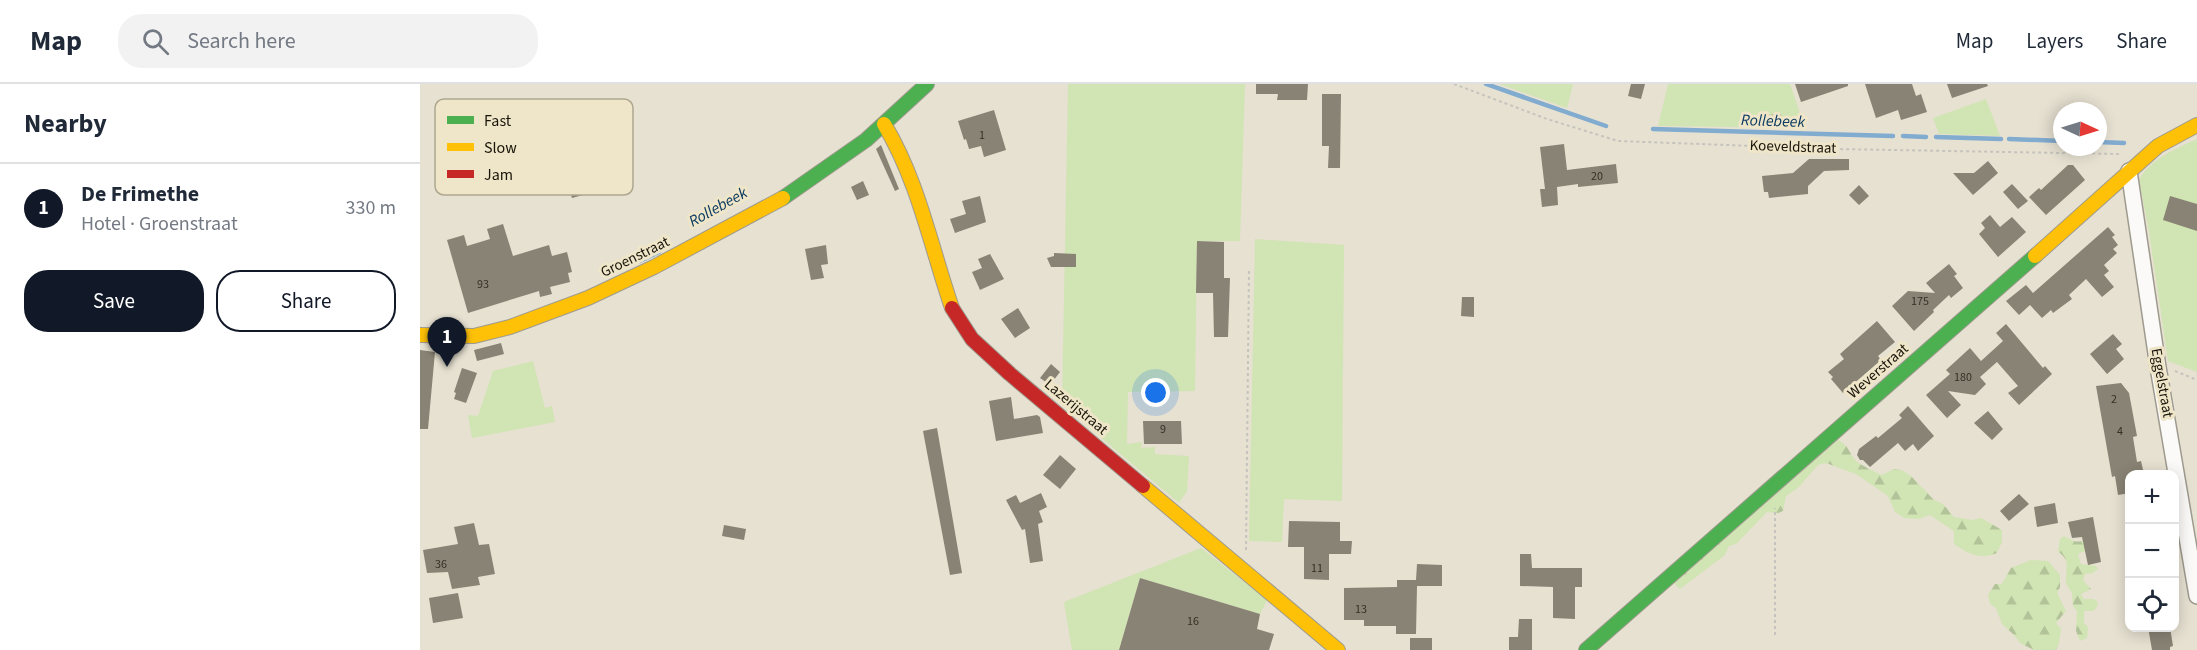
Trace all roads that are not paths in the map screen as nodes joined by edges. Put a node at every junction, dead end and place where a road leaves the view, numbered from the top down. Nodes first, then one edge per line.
1 (927, 84) edge
2 (884, 124) junction
3 (2197, 125) edge
4 (2129, 171) junction
5 (420, 335) edge
6 (2197, 596) edge
7 (1338, 650) edge
8 (1586, 650) edge

1 - 2 street, Groenstraat
2 - 5 street, Groenstraat
2 - 7 street, Lazerijstraat
3 - 4 street, Weverstraat
4 - 6 street, Eggelstraat
4 - 8 street, Weverstraat

